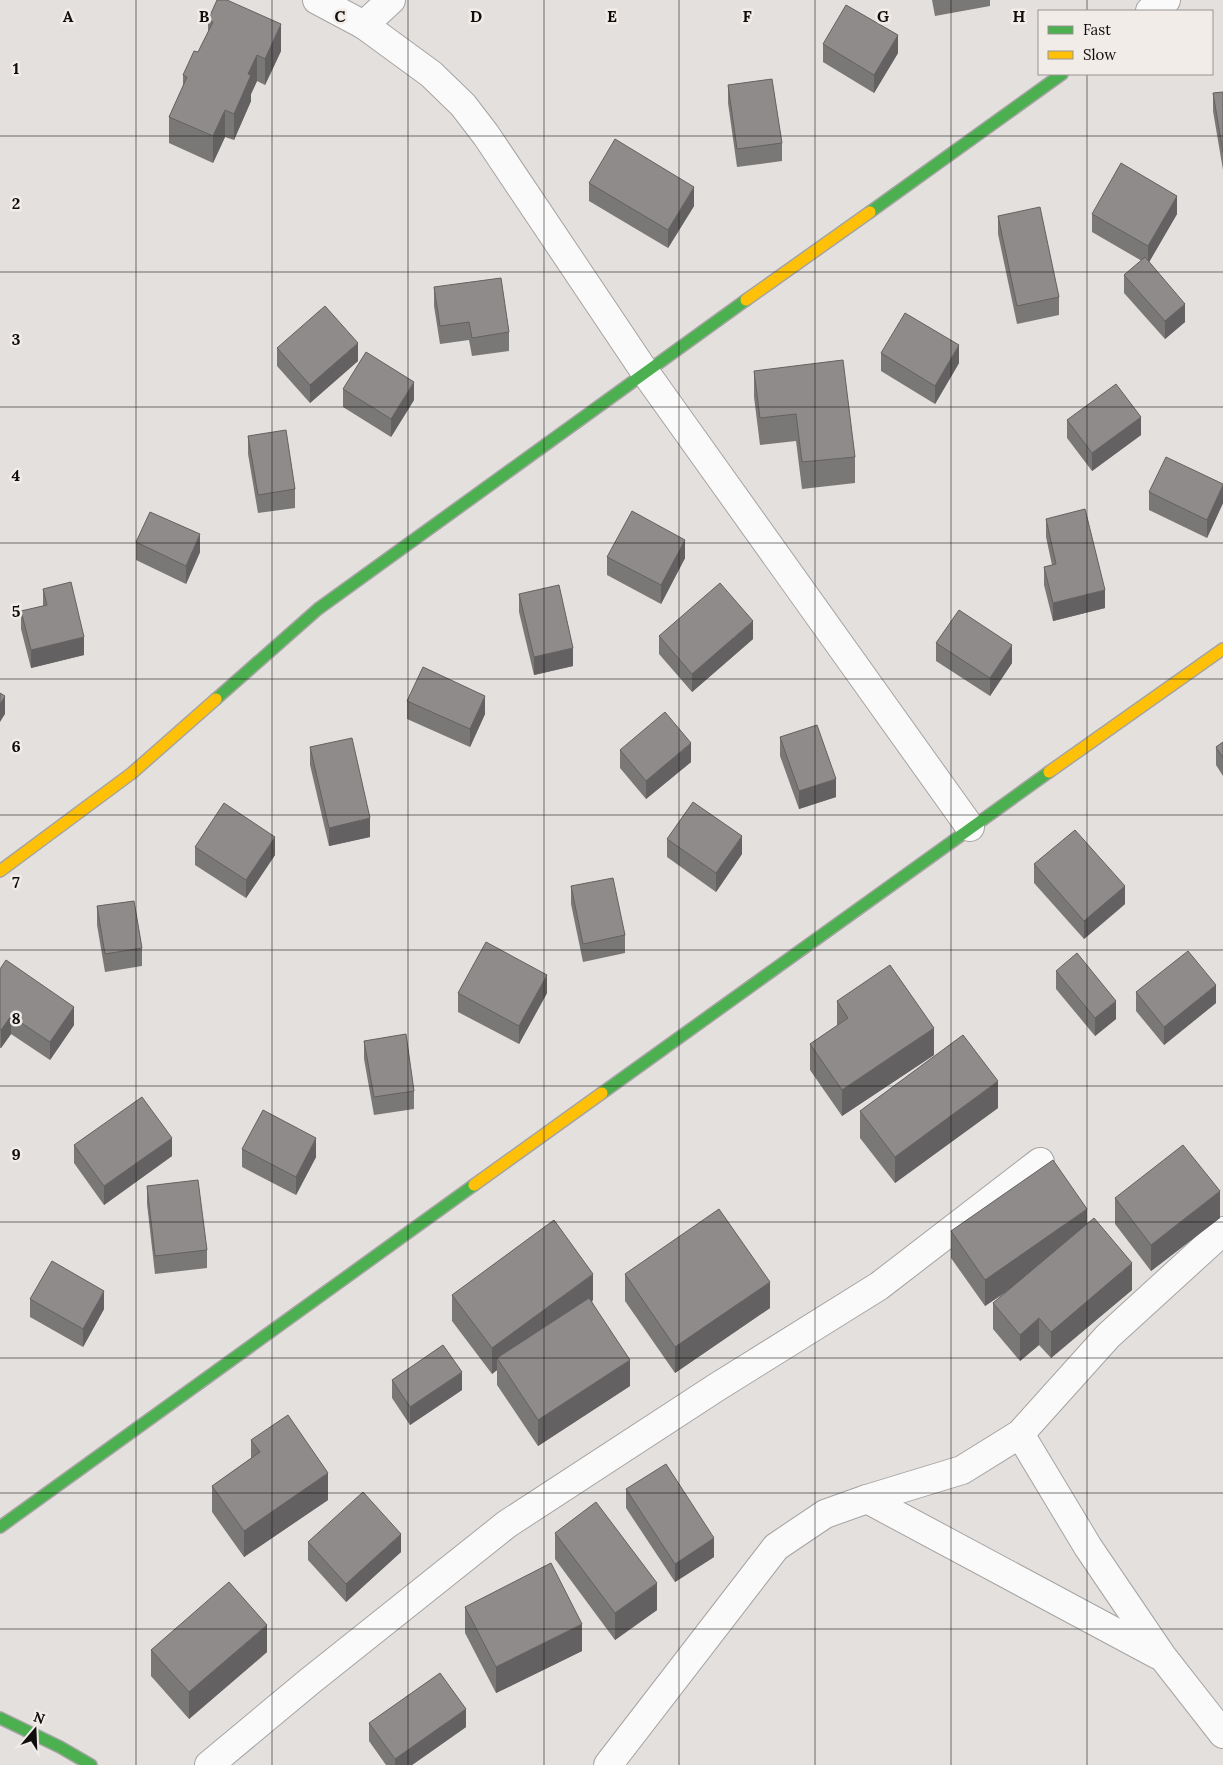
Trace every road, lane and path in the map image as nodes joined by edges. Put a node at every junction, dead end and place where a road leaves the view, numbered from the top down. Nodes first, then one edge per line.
1 (317, 0) edge
2 (391, 0) edge
3 (1166, 0) edge
4 (1151, 10) edge
5 (364, 25) junction
6 (1061, 75) edge
7 (644, 372) junction
8 (1223, 649) edge
9 (970, 827) junction
10 (0, 871) edge
11 (1040, 1162) dead end
12 (1223, 1231) edge
13 (1020, 1434) junction
14 (867, 1499) junction
15 (0, 1528) edge
16 (1162, 1656) junction
17 (0, 1718) edge
18 (1220, 1721) edge
19 (91, 1765) edge
20 (209, 1765) edge
21 (608, 1765) edge

1 - 5 street
2 - 5 street
3 - 4 street
5 - 7 street
6 - 7 street
7 - 9 street
7 - 10 street
8 - 9 street
9 - 15 street
11 - 20 street
12 - 13 street
13 - 14 street
13 - 16 street
14 - 16 street
14 - 21 street
16 - 18 street
17 - 19 street

